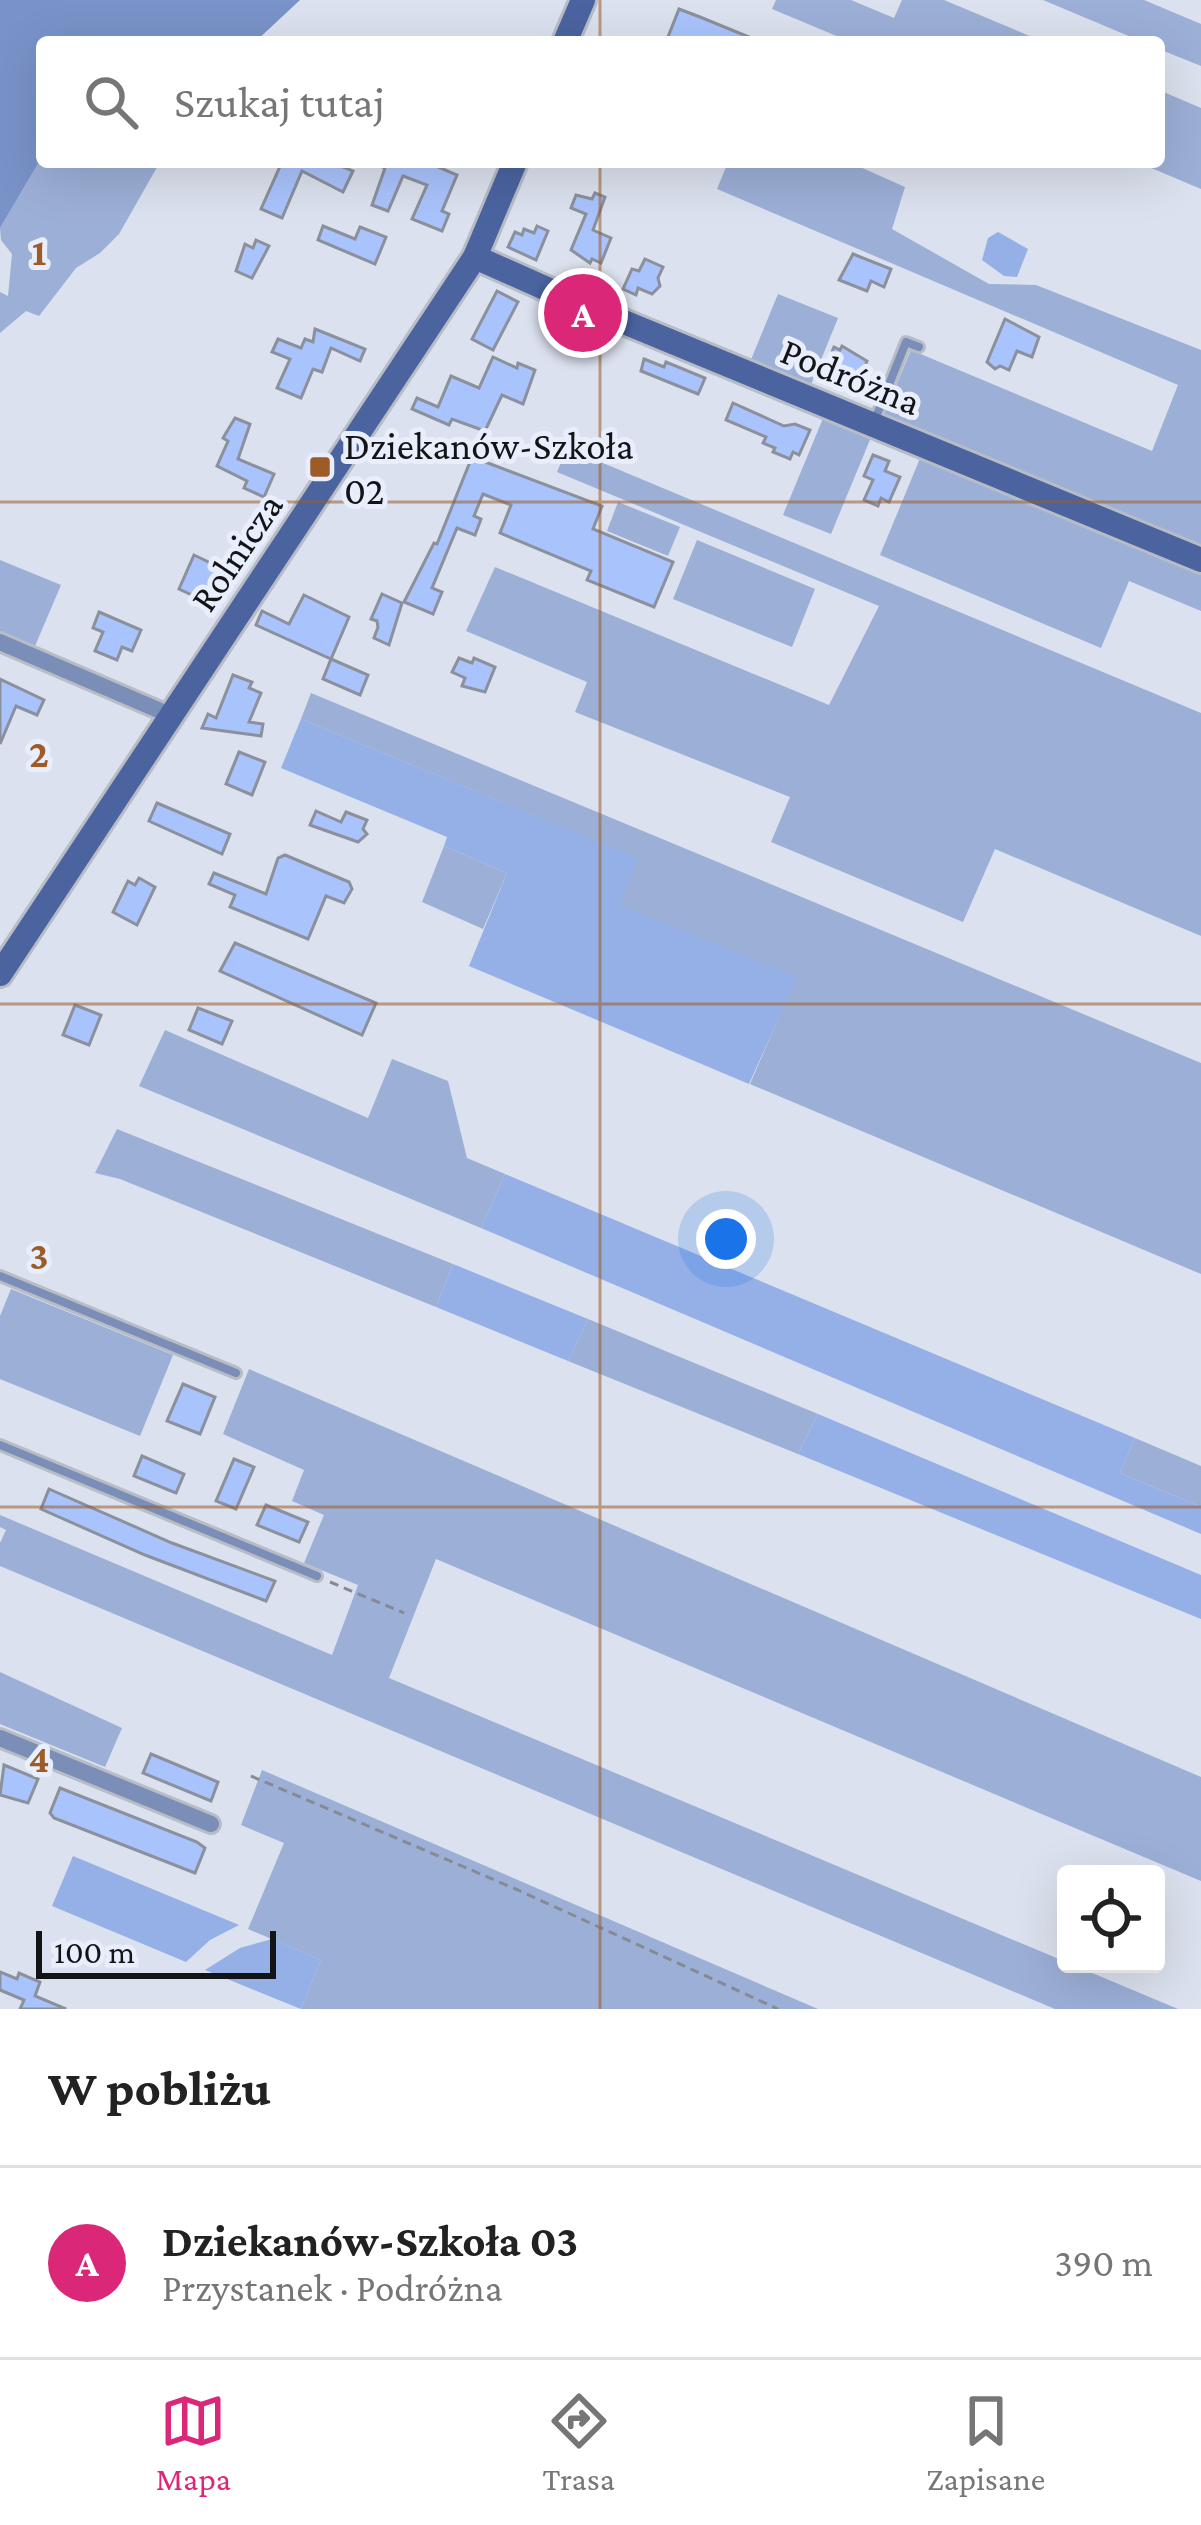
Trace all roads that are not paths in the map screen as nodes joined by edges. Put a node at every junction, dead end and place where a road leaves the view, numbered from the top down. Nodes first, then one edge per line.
1 (583, 0) edge
2 (568, 36) edge
3 (512, 168) edge
4 (475, 257) junction
5 (919, 347) dead end
6 (873, 423) junction
7 (1201, 560) edge
8 (0, 642) edge
9 (170, 715) junction
10 (0, 974) edge
11 (0, 1276) edge
12 (236, 1373) dead end
13 (0, 1444) edge
14 (317, 1576) road end
15 (0, 1738) edge
16 (211, 1824) dead end

1 - 2 street
3 - 4 street, Rolnicza
4 - 6 street, Podróżna
4 - 9 street, Rolnicza
5 - 6 lane
6 - 7 street, Podróżna
8 - 9 street
9 - 10 street, Rolnicza
11 - 12 lane
13 - 14 lane
15 - 16 street

